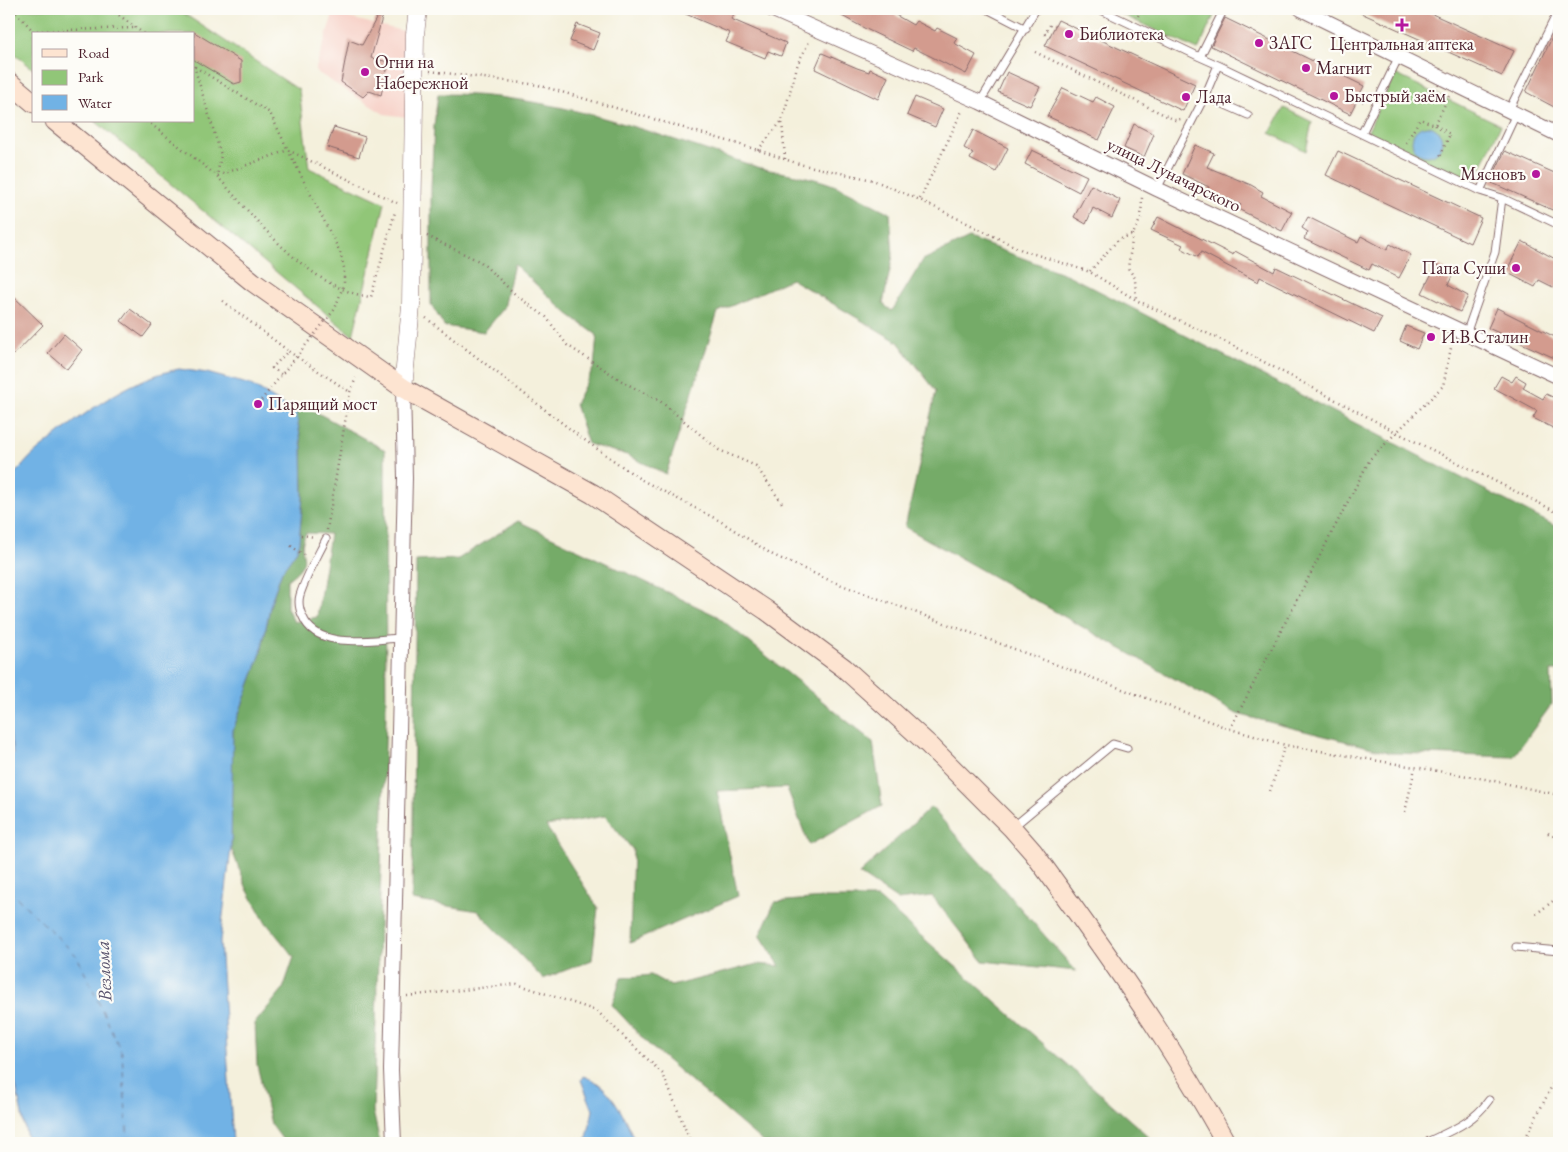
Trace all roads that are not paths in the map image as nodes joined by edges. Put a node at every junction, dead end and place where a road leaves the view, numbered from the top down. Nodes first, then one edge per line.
1 (418, 9) edge
2 (771, 9) edge
3 (987, 9) edge
4 (1036, 9) edge
5 (1099, 9) edge
6 (1224, 9) edge
7 (1301, 9) edge
8 (1559, 9) edge
9 (1026, 29) junction
10 (1200, 56) junction
11 (1399, 56) junction
12 (1218, 65) junction
13 (9, 82) edge
14 (1205, 96) junction
15 (975, 99) junction
16 (32, 101) edge
17 (1512, 112) junction
18 (1248, 115) dead end
19 (56, 122) edge
20 (1362, 134) junction
21 (1559, 135) edge
22 (1151, 186) junction
23 (1480, 191) junction
24 (1502, 198) junction
25 (1559, 225) edge
26 (1461, 331) junction
27 (1559, 377) edge
28 (403, 388) junction
29 (326, 539) road end
30 (401, 638) junction
31 (1127, 748) dead end
32 (1012, 828) junction
33 (1516, 947) dead end
34 (1559, 951) edge
35 (1489, 1100) dead end
36 (394, 1143) edge
37 (1226, 1143) edge
38 (1425, 1143) edge

1 - 28 street
2 - 15 street, улица Луначарского
3 - 9 lane
4 - 9 lane
5 - 10 lane
6 - 10 lane
7 - 11 street
8 - 17 lane
9 - 15 lane
10 - 12 lane
11 - 17 street
11 - 20 lane
12 - 14 lane
12 - 20 lane
13 - 16 main road
14 - 18 lane
14 - 22 lane
15 - 22 street, улица Луначарского
17 - 21 street
17 - 23 lane
19 - 28 main road
20 - 23 lane
22 - 26 street, улица Луначарского
23 - 24 lane
24 - 25 lane
24 - 26 lane
26 - 27 street, улица Луначарского
28 - 30 street
28 - 32 main road
29 - 30 lane
30 - 36 street
31 - 32 lane
32 - 37 main road
33 - 34 lane
35 - 38 lane

